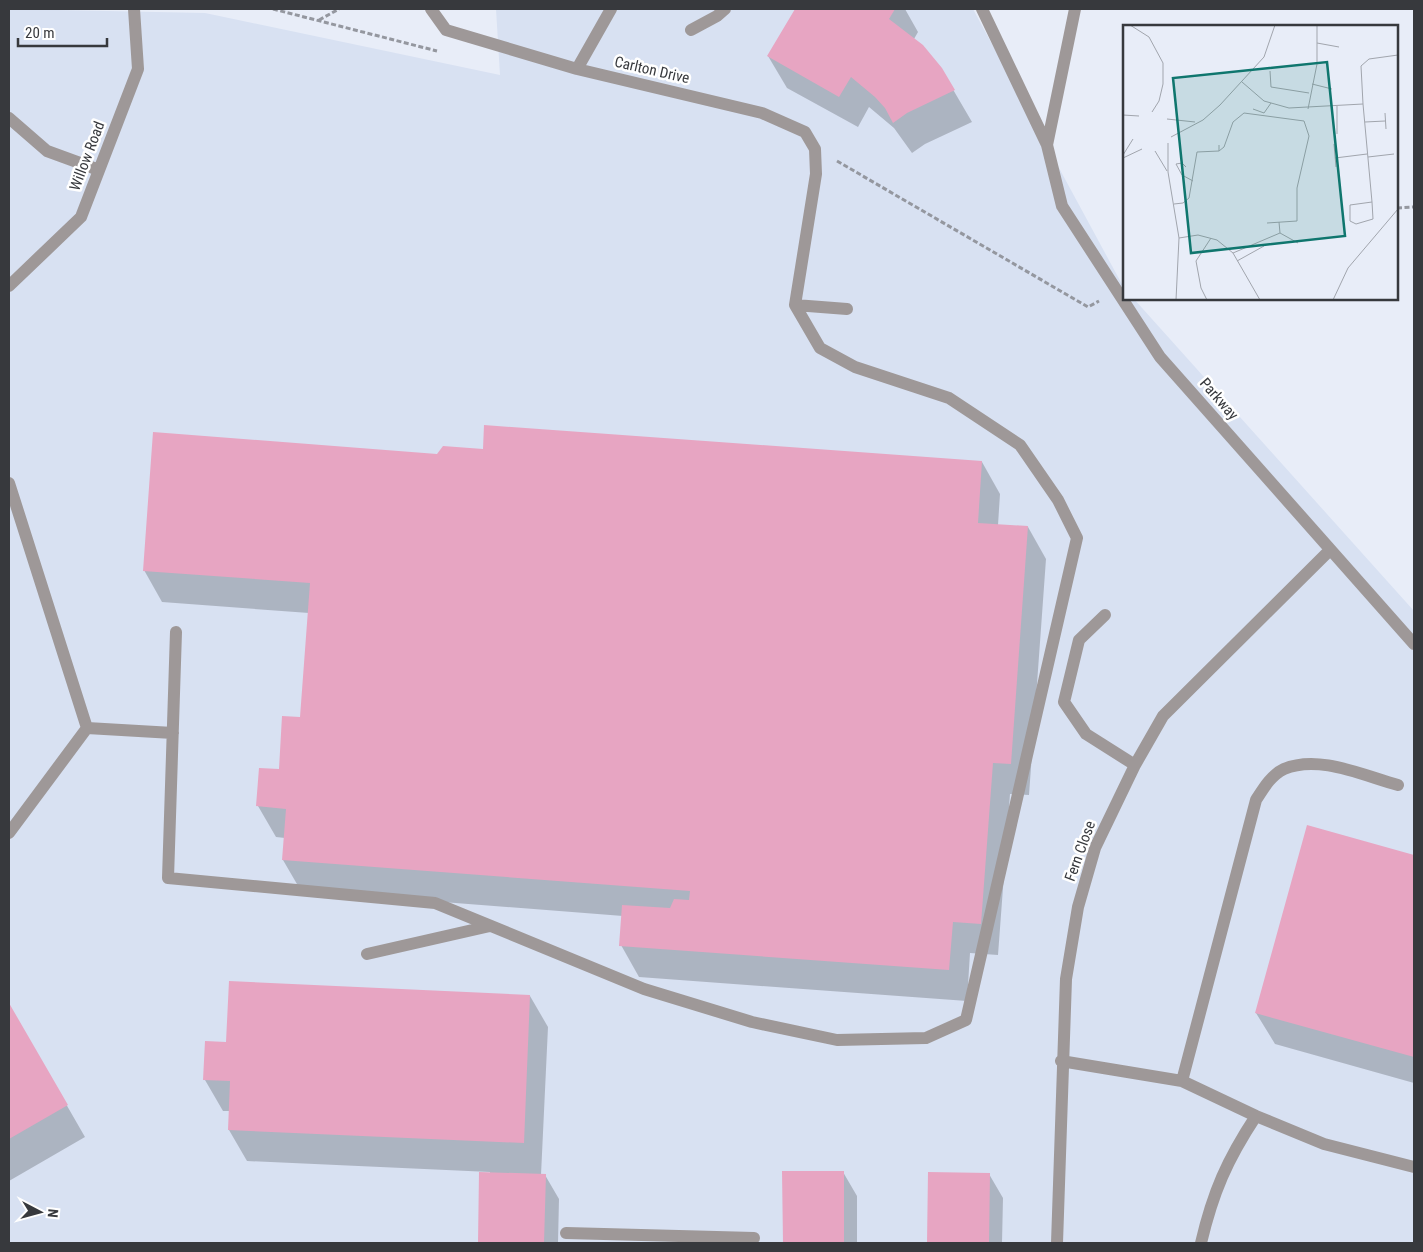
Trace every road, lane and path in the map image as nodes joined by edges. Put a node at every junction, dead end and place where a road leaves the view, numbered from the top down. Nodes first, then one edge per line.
1 (134, 9) edge
2 (273, 9) edge
3 (339, 9) edge
4 (431, 9) edge
5 (611, 9) edge
6 (725, 9) edge
7 (982, 9) edge
8 (1075, 9) edge
9 (318, 20) junction
10 (691, 30) dead end
11 (441, 52) dead end
12 (577, 69) junction
13 (9, 118) edge
14 (1046, 145) junction
15 (815, 148) junction
16 (99, 170) junction
17 (1414, 207) edge
18 (1398, 208) edge
19 (9, 286) edge
20 (1117, 291) junction
21 (795, 305) junction
22 (846, 309) dead end
23 (9, 483) edge
24 (1330, 550) junction
25 (1105, 615) dead end
26 (176, 632) dead end
27 (1414, 644) edge
28 (87, 728) junction
29 (173, 733) junction
30 (1135, 765) junction
31 (1398, 786) dead end
32 (9, 833) edge
33 (490, 926) junction
34 (367, 954) dead end
35 (1061, 1061) junction
36 (1182, 1081) junction
37 (1256, 1116) junction
38 (1414, 1167) edge
39 (566, 1233) dead end
40 (754, 1238) dead end
41 (644, 1239) edge
42 (1056, 1243) edge
43 (1201, 1243) edge

1 - 16 street, Willow Road
2 - 9 path
3 - 9 path
4 - 12 street, Carlton Drive
5 - 12 street
6 - 10 street
7 - 14 street, Parkway
8 - 14 street
9 - 11 path
12 - 15 street, Carlton Drive
13 - 16 street
14 - 20 street, Parkway
15 - 20 path
15 - 21 street
16 - 19 street, Willow Road
17 - 18 path
20 - 24 street, Parkway
21 - 22 street
21 - 33 street
23 - 28 street
24 - 27 street, Parkway
24 - 30 street, Fern Close
25 - 30 street
26 - 29 street
28 - 29 street
28 - 32 street
29 - 33 street
30 - 35 street, Fern Close
31 - 36 street
33 - 34 street
35 - 36 street
35 - 42 street, Fern Close
36 - 37 street
37 - 38 street
37 - 43 street
39 - 41 street
40 - 41 street

